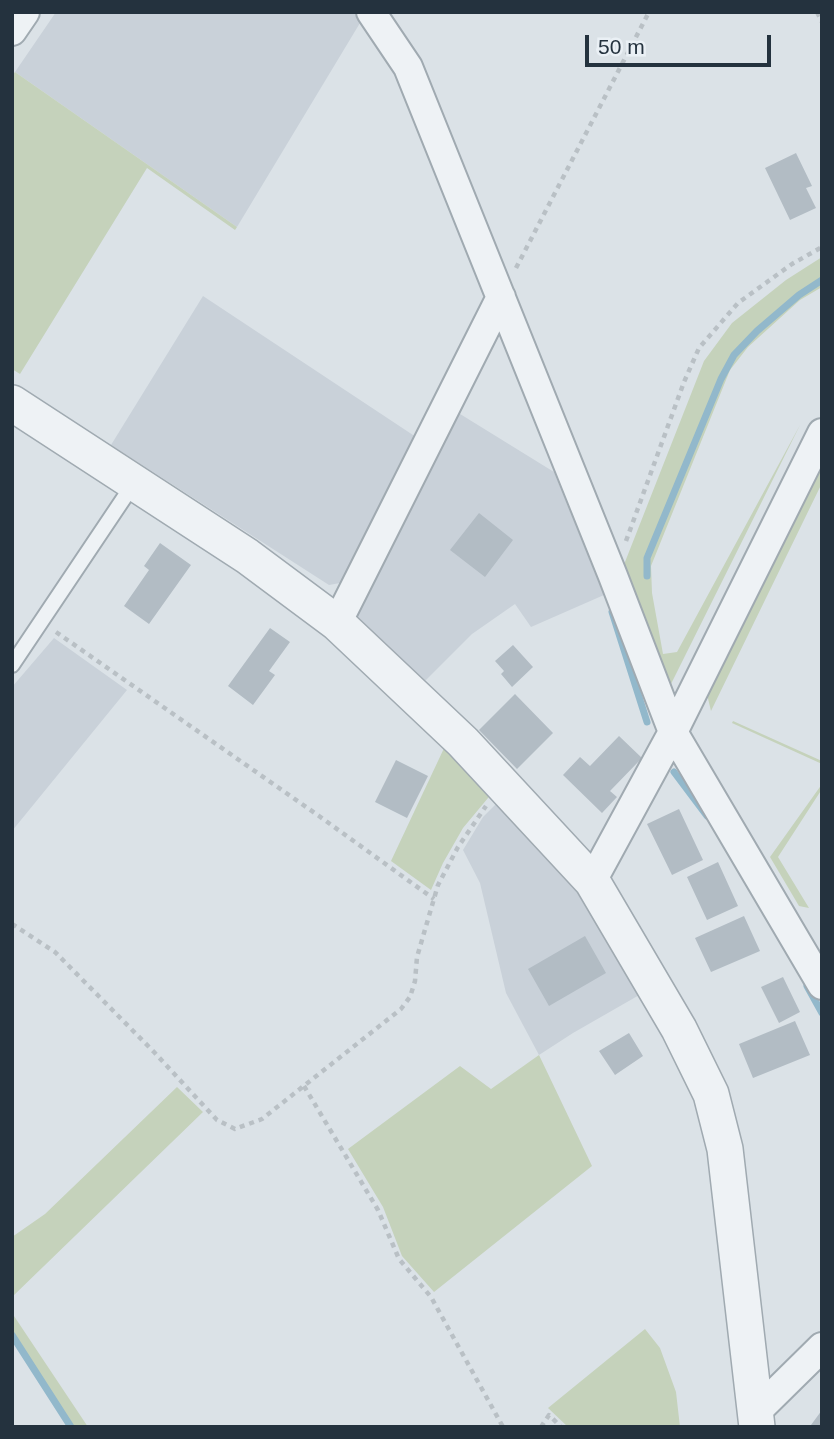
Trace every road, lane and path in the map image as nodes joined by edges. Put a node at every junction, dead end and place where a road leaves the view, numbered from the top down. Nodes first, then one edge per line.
1 (371, 12) edge
2 (649, 12) edge
3 (817, 12) edge
4 (822, 22) edge
5 (822, 247) edge
6 (501, 297) junction
7 (12, 403) edge
8 (822, 433) edge
9 (135, 482) junction
10 (613, 576) junction
11 (41, 622) junction
12 (337, 623) junction
13 (12, 665) edge
14 (673, 732) junction
15 (504, 786) junction
16 (592, 881) junction
17 (434, 899) junction
18 (12, 924) edge
19 (822, 985) edge
20 (304, 1086) junction
21 (822, 1347) edge
22 (756, 1420) edge
23 (503, 1427) edge
24 (541, 1427) edge
25 (561, 1427) edge

1 - 6 street
2 - 6 path
3 - 4 path
5 - 10 path
6 - 10 street
6 - 12 street
7 - 9 street
8 - 14 street
9 - 11 lane
9 - 12 street
10 - 14 street
11 - 13 lane
11 - 17 path
12 - 15 street
14 - 16 street
14 - 19 street
15 - 16 street
15 - 17 path
16 - 22 street
17 - 20 path
18 - 20 path
20 - 23 path
21 - 22 street
24 - 25 path

